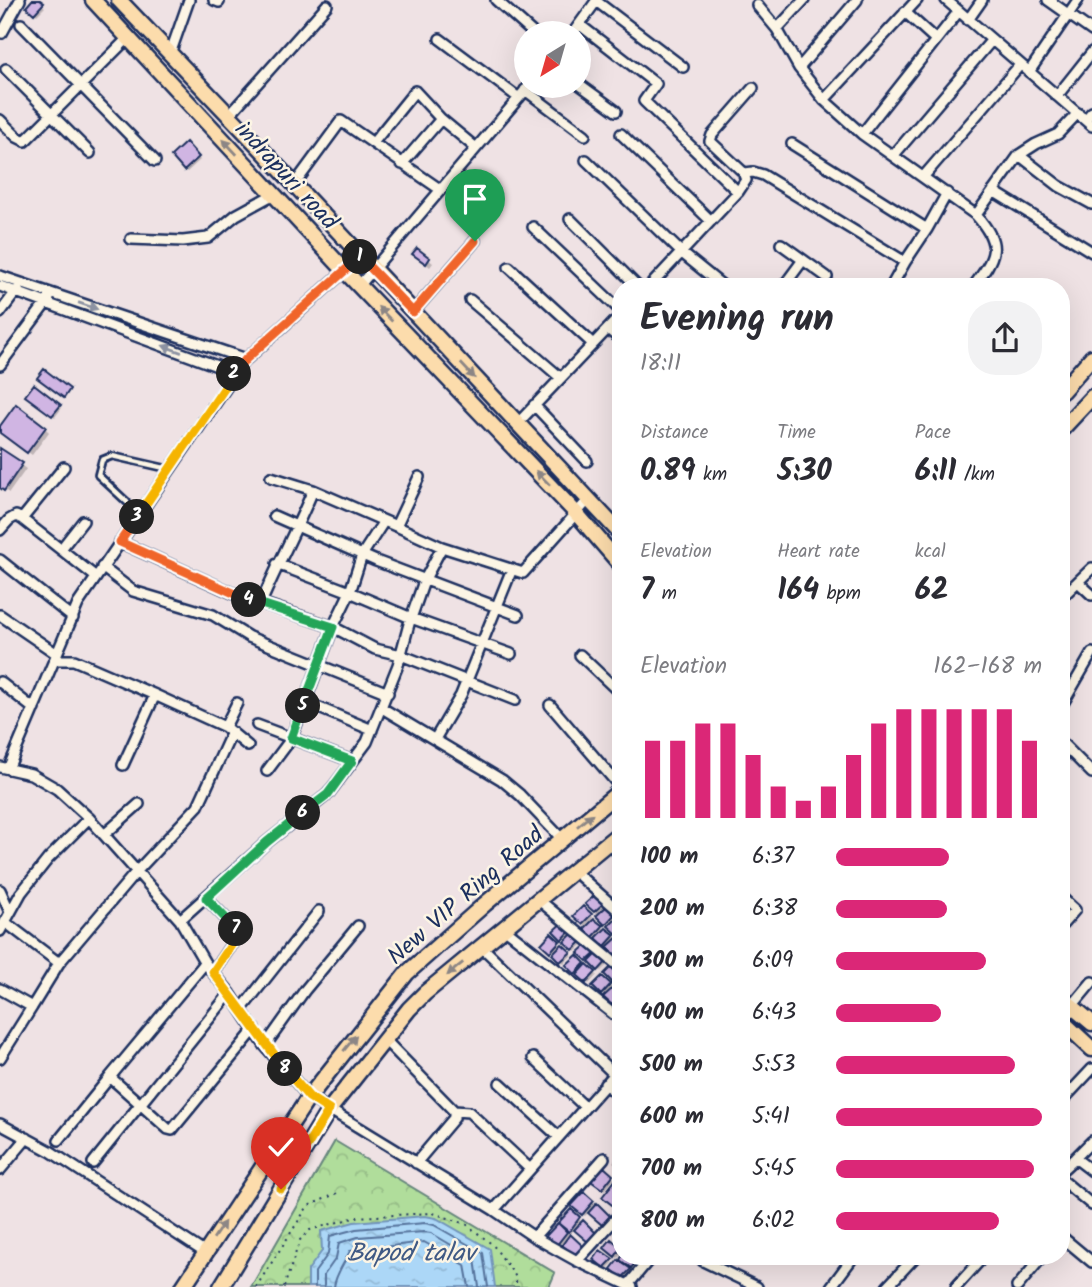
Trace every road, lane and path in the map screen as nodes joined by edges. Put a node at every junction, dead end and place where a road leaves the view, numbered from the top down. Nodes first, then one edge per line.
1 (20, 0) edge
2 (93, 0) edge
3 (119, 0) edge
4 (189, 0) edge
5 (496, 0) edge
6 (804, 0) edge
7 (857, 0) edge
8 (917, 0) edge
9 (946, 0) edge
10 (982, 0) edge
11 (1048, 0) edge
12 (1078, 0) edge
13 (597, 1) edge
14 (327, 5) dead end
15 (757, 5) dead end
16 (959, 11) junction
17 (905, 12) junction
18 (1070, 14) junction
19 (968, 20) junction
20 (520, 21) edge
21 (583, 21) edge
22 (21, 24) dead end
23 (777, 29) junction
24 (1092, 31) edge
25 (592, 34) edge
26 (1, 35) edge
27 (128, 38) junction
28 (440, 39) dead end
29 (936, 40) junction
30 (991, 41) junction
31 (1092, 52) edge
32 (170, 54) junction
33 (1020, 65) junction
34 (683, 67) dead end
35 (799, 68) junction
36 (6, 69) dead end
37 (1029, 72) junction
38 (82, 86) junction
39 (753, 88) dead end
40 (592, 93) edge
41 (514, 94) edge
42 (1058, 96) junction
43 (519, 98) edge
44 (539, 98) edge
45 (824, 100) junction
46 (616, 111) dead end
47 (1092, 112) edge
48 (51, 115) junction
49 (229, 115) junction
50 (441, 119) junction
51 (0, 120) edge
52 (1085, 120) edge
53 (621, 134) dead end
54 (862, 134) junction
55 (585, 135) dead end
56 (373, 143) junction
57 (792, 144) dead end
58 (476, 148) junction
59 (90, 153) dead end
60 (1020, 155) junction
61 (893, 156) junction
62 (586, 160) dead end
63 (155, 161) dead end
64 (402, 164) junction
65 (744, 173) junction
66 (924, 176) junction
67 (294, 185) junction
68 (441, 190) junction
69 (993, 191) junction
70 (738, 192) junction
71 (947, 193) junction
72 (274, 194) junction
73 (1092, 204) edge
74 (976, 215) junction
75 (570, 219) dead end
76 (711, 221) junction
77 (533, 227) dead end
78 (927, 229) junction
79 (131, 239) dead end
80 (475, 241) dead end
81 (781, 244) dead end
82 (1092, 251) edge
83 (682, 253) junction
84 (361, 256) junction
85 (803, 260) junction
86 (905, 262) junction
87 (509, 267) dead end
88 (374, 270) junction
89 (345, 271) junction
90 (0, 276) edge
91 (629, 278) edge
92 (658, 278) edge
93 (713, 278) edge
94 (790, 278) edge
95 (827, 278) dead end
96 (896, 278) edge
97 (979, 278) edge
98 (0, 286) edge
99 (359, 286) junction
100 (19, 287) junction
101 (49, 298) junction
102 (470, 300) dead end
103 (612, 304) edge
104 (413, 312) junction
105 (0, 313) edge
106 (612, 324) edge
107 (608, 329) junction
108 (612, 332) edge
109 (593, 344) junction
110 (1092, 357) edge
111 (246, 359) junction
112 (0, 365) edge
113 (236, 373) junction
114 (561, 377) junction
115 (1070, 382) edge
116 (1092, 397) edge
117 (534, 405) junction
118 (1070, 420) edge
119 (517, 424) junction
120 (587, 461) dead end
121 (64, 467) dead end
122 (170, 469) junction
123 (271, 477) dead end
124 (419, 477) dead end
125 (313, 490) junction
126 (589, 499) junction
127 (127, 502) dead end
128 (576, 513) junction
129 (274, 516) dead end
130 (22, 519) junction
131 (384, 520) junction
132 (83, 521) dead end
133 (612, 524) edge
134 (298, 526) junction
135 (396, 526) junction
136 (0, 530) edge
137 (120, 542) junction
138 (442, 547) junction
139 (61, 549) junction
140 (362, 555) junction
141 (612, 555) edge
142 (0, 559) edge
143 (277, 564) junction
144 (102, 567) junction
145 (1092, 568) edge
146 (512, 569) junction
147 (96, 577) junction
148 (424, 581) junction
149 (1078, 582) junction
150 (1070, 590) edge
151 (350, 592) junction
152 (1092, 596) edge
153 (261, 603) junction
154 (496, 607) junction
155 (0, 615) edge
156 (518, 615) dead end
157 (73, 618) junction
158 (411, 618) junction
159 (333, 627) junction
160 (482, 644) junction
161 (1092, 653) edge
162 (511, 654) dead end
163 (401, 655) junction
164 (580, 656) dead end
165 (56, 657) junction
166 (319, 665) junction
167 (467, 681) junction
168 (0, 682) edge
169 (612, 686) edge
170 (1070, 691) edge
171 (388, 693) junction
172 (155, 695) junction
173 (515, 700) dead end
174 (305, 702) junction
175 (237, 703) dead end
176 (550, 705) dead end
177 (382, 708) junction
178 (34, 709) junction
179 (257, 725) dead end
180 (228, 730) junction
181 (372, 730) junction
182 (291, 738) junction
183 (435, 739) junction
184 (248, 746) dead end
185 (1070, 751) edge
186 (352, 761) junction
187 (123, 765) dead end
188 (3, 770) edge
189 (267, 771) dead end
190 (1092, 773) edge
191 (612, 778) edge
192 (612, 797) edge
193 (139, 804) dead end
194 (89, 818) junction
195 (104, 835) junction
196 (562, 839) junction
197 (612, 840) edge
198 (608, 843) junction
199 (612, 847) edge
200 (137, 870) junction
201 (574, 871) junction
202 (0, 890) edge
203 (206, 898) junction
204 (539, 900) junction
205 (612, 905) edge
206 (319, 911) dead end
207 (10, 912) junction
208 (180, 920) junction
209 (5, 922) junction
210 (358, 926) dead end
211 (504, 928) junction
212 (0, 931) edge
213 (482, 947) junction
214 (612, 961) edge
215 (59, 963) junction
216 (205, 963) junction
217 (213, 972) junction
218 (1092, 982) edge
219 (0, 989) edge
220 (230, 993) junction
221 (1070, 1000) edge
222 (1070, 1005) edge
223 (32, 1007) junction
224 (242, 1010) junction
225 (612, 1013) edge
226 (1092, 1023) edge
227 (1070, 1028) edge
228 (255, 1029) junction
229 (385, 1040) junction
230 (265, 1046) junction
231 (1092, 1049) edge
232 (0, 1058) edge
233 (533, 1058) dead end
234 (1092, 1069) edge
235 (612, 1072) edge
236 (612, 1076) edge
237 (110, 1077) junction
238 (500, 1083) dead end
239 (605, 1084) junction
240 (612, 1090) edge
241 (1070, 1092) edge
242 (309, 1097) junction
243 (141, 1103) junction
244 (585, 1107) junction
245 (329, 1110) junction
246 (454, 1111) junction
247 (0, 1124) edge
248 (559, 1137) junction
249 (27, 1138) junction
250 (59, 1140) dead end
251 (1092, 1141) edge
252 (604, 1158) dead end
253 (1075, 1158) junction
254 (93, 1163) dead end
255 (416, 1163) junction
256 (1070, 1163) edge
257 (530, 1169) junction
258 (0, 1170) edge
259 (1092, 1171) edge
260 (1070, 1187) edge
261 (338, 1193) dead end
262 (1092, 1206) edge
263 (494, 1210) junction
264 (612, 1223) edge
265 (534, 1237) junction
266 (1070, 1244) edge
267 (204, 1252) junction
268 (577, 1261) junction
269 (1092, 1262) edge
270 (645, 1265) edge
271 (711, 1265) edge
272 (847, 1265) edge
273 (905, 1265) edge
274 (976, 1265) edge
275 (1035, 1265) edge
276 (630, 1286) edge
277 (183, 1287) edge
278 (221, 1287) edge
279 (256, 1287) edge
280 (284, 1287) edge
281 (516, 1287) edge
282 (757, 1287) edge
283 (831, 1287) edge
284 (887, 1287) edge
285 (956, 1287) edge
286 (1017, 1287) edge

1 - 26 street
2 - 27 main road, indrapuri road
3 - 32 main road, indrapuri road
4 - 32 street
5 - 20 street
6 - 23 street
7 - 35 street
8 - 17 street
9 - 16 street
10 - 19 street
11 - 18 street
12 - 18 street
13 - 21 street
13 - 34 street
14 - 49 street
15 - 23 street
16 - 19 street
16 - 29 street
17 - 29 street
17 - 45 street
18 - 24 street
18 - 37 street
19 - 30 street
22 - 38 street
23 - 35 street
25 - 70 street
27 - 38 street
72 -> 27 main road, indrapuri road
28 - 41 street
29 - 54 street
30 - 33 street
30 - 61 street
31 - 42 street
32 - 49 main road, indrapuri road
33 - 37 street
33 - 66 street
35 - 45 street
36 - 48 street
37 - 42 street
38 - 48 street
38 - 63 street
39 - 65 street
40 - 46 street
42 - 52 street
43 - 58 street
44 - 55 street
45 - 54 street
47 - 52 street
48 - 51 street
48 - 59 street
49 - 67 main road, indrapuri road
50 - 56 street
50 - 58 street
50 - 64 street
52 - 60 street
53 - 76 street
54 - 61 street
56 - 64 street
56 - 67 street
57 - 78 street
58 - 68 street
60 - 69 street
60 - 73 street
61 - 66 street
62 - 83 street
64 - 68 street
65 - 70 street
65 - 86 street
66 - 71 street
67 - 84 main road, indrapuri road
68 - 88 street
69 - 74 street
69 - 82 street
70 - 76 street
71 - 74 street
71 - 78 street
72 - 79 street
72 - 89 main road, indrapuri road
74 - 97 street
75 - 91 street
76 - 83 street
77 - 103 street
78 - 86 street
80 - 104 street
81 - 85 street
83 - 92 street
83 - 93 street
84 - 88 main road, indrapuri road
84 - 89 street
85 - 94 street
85 - 95 street
86 - 96 street
87 - 109 street
88 - 99 street
88 - 104 main road, indrapuri road
89 - 99 main road, indrapuri road
89 - 111 street
90 - 100 street
98 - 100 street
128 -> 99 main road, indrapuri road
100 - 101 street
100 - 105 street
101 -> 111 street
101 - 112 street
113 -> 101 street
102 - 114 street
104 -> 119 main road, indrapuri road
106 - 107 street
107 - 108 street
107 - 109 street
109 - 114 street
110 - 115 main road
111 - 113 street
113 - 122 street
114 - 117 street
116 - 118 main road
117 - 119 street
117 - 120 street
119 - 126 main road, indrapuri road
121 - 130 street
122 - 127 lane
122 - 137 street
123 - 125 street
124 - 135 street
125 - 131 street
125 - 134 street
126 - 128 street
126 - 133 main road, indrapuri road
128 - 141 main road, indrapuri road
128 - 146 street
129 - 134 street
130 - 136 street
130 - 139 street
131 - 135 street
131 - 140 street
132 - 139 street
134 - 140 street
134 - 143 street
135 - 138 street
137 - 144 street
137 - 153 street
138 - 146 street
138 - 148 street
139 - 147 street
140 - 148 street
140 - 151 street
142 - 157 street
143 - 151 street
143 - 153 street
144 - 147 street
144 - 166 street
145 - 149 street
146 - 154 street
147 - 157 street
148 - 154 street
148 - 158 street
149 - 150 street
149 - 152 street
151 - 158 street
151 - 159 street
153 - 159 street
154 - 156 street
154 - 160 street
155 - 165 street
157 - 165 street
158 - 160 street
158 - 163 street
159 - 163 street
159 - 166 street
160 - 162 street
160 - 167 street
161 - 170 street
163 - 167 street
163 - 171 street
164 - 169 street
165 - 172 street
165 - 178 street
166 - 171 street
166 - 174 street
167 - 173 street
167 - 183 street
168 - 178 street
171 - 177 street
172 - 180 street
172 - 187 street
174 - 181 street
174 - 182 street
175 - 180 street
176 - 191 street
177 - 181 street
177 - 183 street
178 - 188 street
179 - 182 street
180 - 184 street
180 - 200 street
181 - 186 street
182 - 186 street
182 - 189 street
183 - 196 street
185 - 190 street
186 - 203 street
188 - 194 street
196 -> 192 main road, New VIP Ring Road
193 - 195 street
194 - 195 street
194 - 207 street
195 - 200 street
242 -> 196 main road, New VIP Ring Road
197 - 198 main road, New VIP Ring Road
198 - 199 street
198 - 201 main road, New VIP Ring Road
200 - 208 street
200 - 215 street
201 - 204 main road, New VIP Ring Road
201 - 205 street
202 - 207 street
203 - 208 street
203 - 217 street
204 - 211 main road, New VIP Ring Road
204 - 214 street
206 - 224 street
207 - 209 street
208 - 216 street
209 - 212 street
209 - 215 street
210 - 230 street
211 - 213 main road, New VIP Ring Road
211 - 225 street
213 -> 229 main road, New VIP Ring Road
213 - 235 street
215 - 223 street
216 - 217 street
216 - 237 street
217 - 220 street
218 - 221 street
219 - 223 street
220 - 224 street
220 - 243 street
222 - 226 main road
223 - 232 street
224 - 228 street
227 - 231 main road
228 - 230 street
228 - 243 street
229 - 245 main road, New VIP Ring Road
229 - 246 street
230 - 242 street
233 - 244 street
234 - 241 street
236 - 239 street
237 - 243 street
237 - 250 street
238 - 248 street
239 - 240 street
239 - 244 street
242 - 245 street
267 -> 242 main road, New VIP Ring Road
243 - 254 street
244 - 248 street
245 - 255 street
245 - 278 main road, New VIP Ring Road
246 - 255 street
246 - 257 street
247 - 249 street
248 - 257 street
249 - 258 street
249 - 267 street
251 - 253 street
252 - 265 street
253 - 256 street
253 - 259 street
255 - 263 street
257 - 263 street
260 - 262 street
261 - 279 path
263 - 265 street
264 - 268 street
265 - 268 street
266 - 269 street
267 - 277 main road, New VIP Ring Road
268 - 276 street
270 - 276 street
271 - 282 street
272 - 283 street
273 - 284 street
274 - 285 street
275 - 286 street
280 - 281 path

